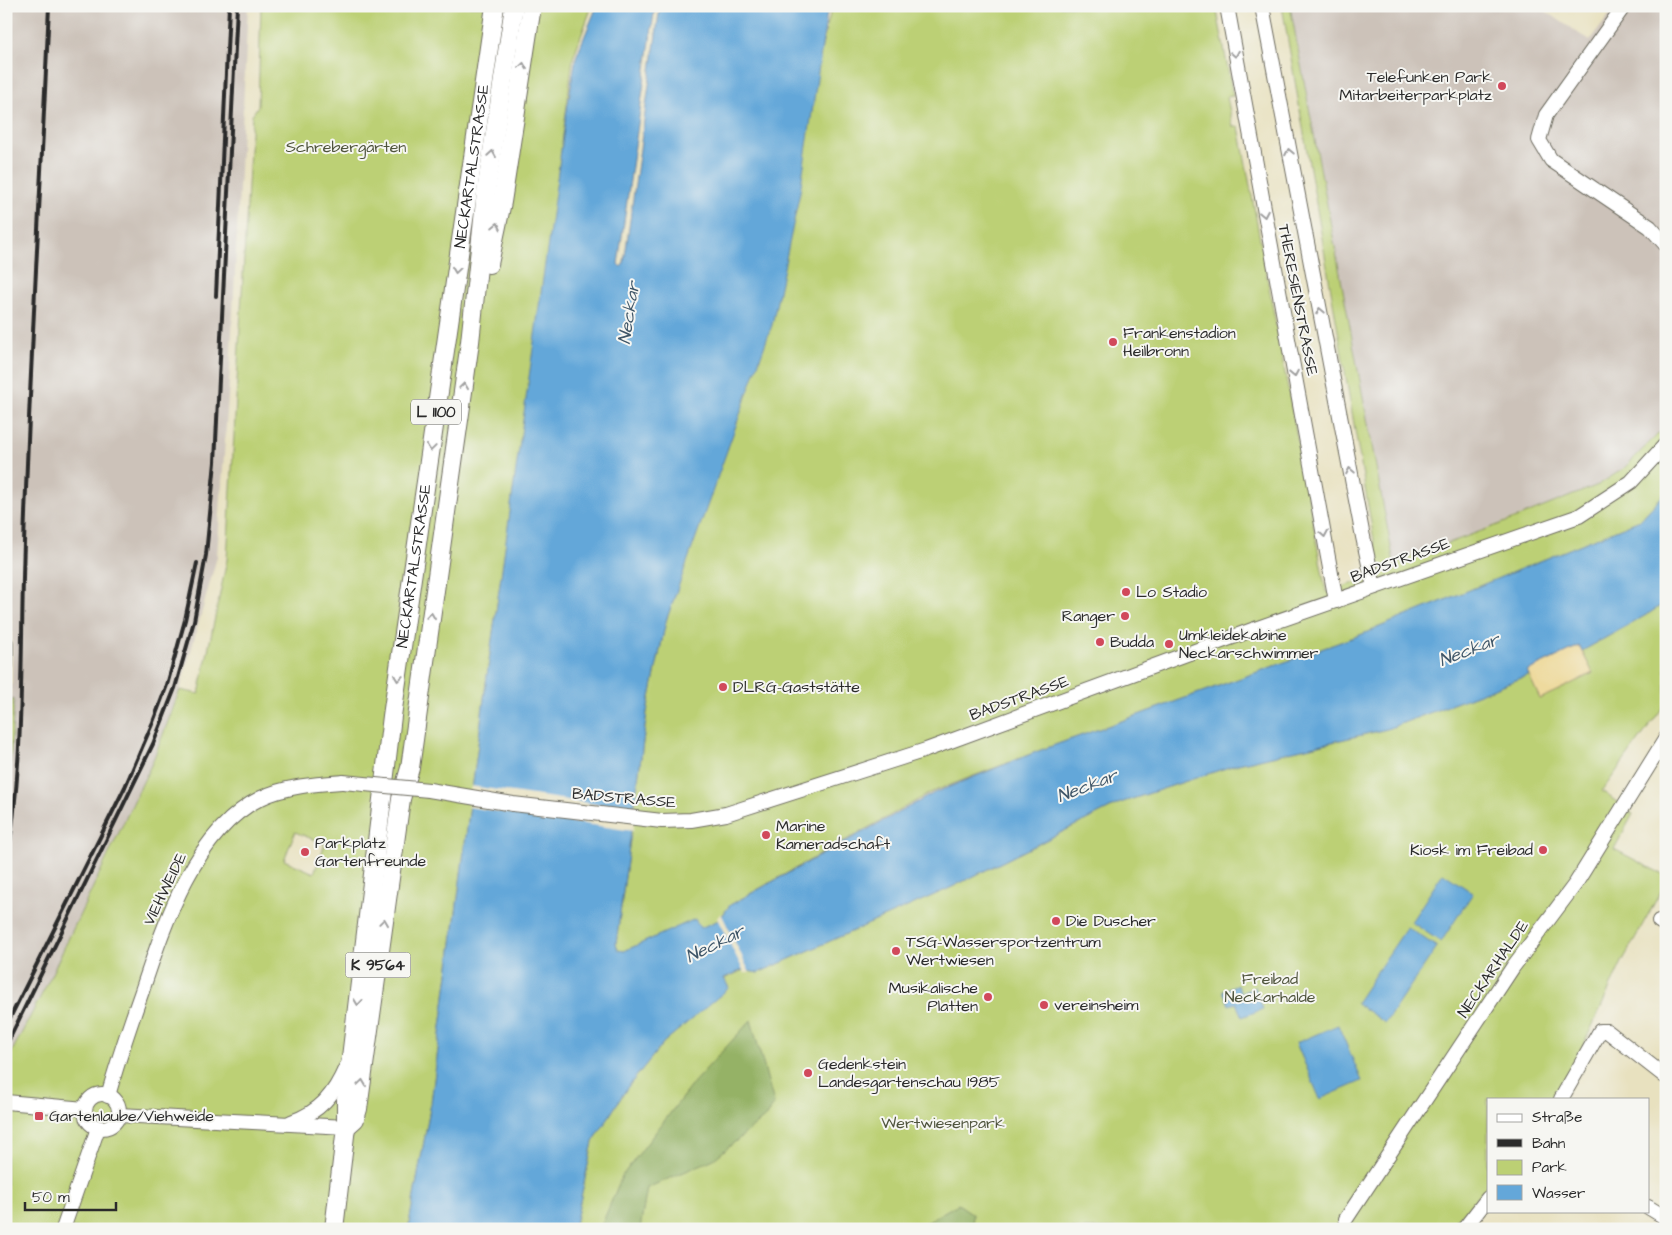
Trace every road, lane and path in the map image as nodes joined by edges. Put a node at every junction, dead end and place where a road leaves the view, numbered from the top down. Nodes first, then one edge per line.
1 (488, 6) edge
2 (495, 6) edge
3 (514, 6) edge
4 (532, 6) edge
5 (1227, 6) edge
6 (1262, 6) edge
7 (1624, 6) edge
8 (488, 48) junction
9 (1666, 245) edge
10 (470, 342) junction
11 (1666, 444) edge
12 (1374, 587) junction
13 (1336, 601) junction
14 (6, 643) edge
15 (6, 665) edge
16 (1666, 738) edge
17 (410, 768) joint
18 (343, 782) joint
19 (381, 797) joint
20 (352, 1055) junction
21 (1666, 1077) edge
22 (108, 1096) junction
23 (1562, 1098) edge
24 (6, 1102) edge
25 (85, 1109) junction
26 (119, 1114) junction
27 (287, 1124) junction
28 (346, 1127) junction
29 (98, 1128) junction
30 (1487, 1200) edge
31 (1650, 1208) edge
32 (1666, 1218) edge
33 (1346, 1219) dead end
34 (1470, 1227) edge
35 (63, 1229) edge
36 (334, 1229) edge

1 - 8 main road
2 - 8 main road, NECKARTALSTRASSE / L 1100
10 -> 3 main road, NECKARTALSTRASSE / L 1100
10 -> 4 main road, NECKARTALSTRASSE
5 -> 13 street, THERESIENSTRASSE
12 -> 6 street, THERESIENSTRASSE
7 - 9 street
8 -> 19 main road, NECKARTALSTRASSE / L 1100
17 -> 10 main road, NECKARTALSTRASSE / L 1100
11 - 12 street, BADSTRASSE
12 - 13 street, BADSTRASSE
13 - 18 street, BADSTRASSE, bridge
14 - 15 street
16 - 33 street, NECKARHALDE
28 -> 17 main road, NECKARTALSTRASSE / K 9564
18 - 22 street, VIEHWEIDE
19 -> 20 main road, NECKARTALSTRASSE / K 9564
20 - 27 street
20 - 28 main road, NECKARTALSTRASSE / K 9564
21 - 23 street
22 - 25 street
22 - 26 street
24 - 25 street
25 - 29 street
26 - 27 street
26 - 29 street
27 - 28 street
28 - 36 main road, NECKARTALSTRASSE / K 9564
29 - 35 street
30 - 34 street
31 - 32 street

